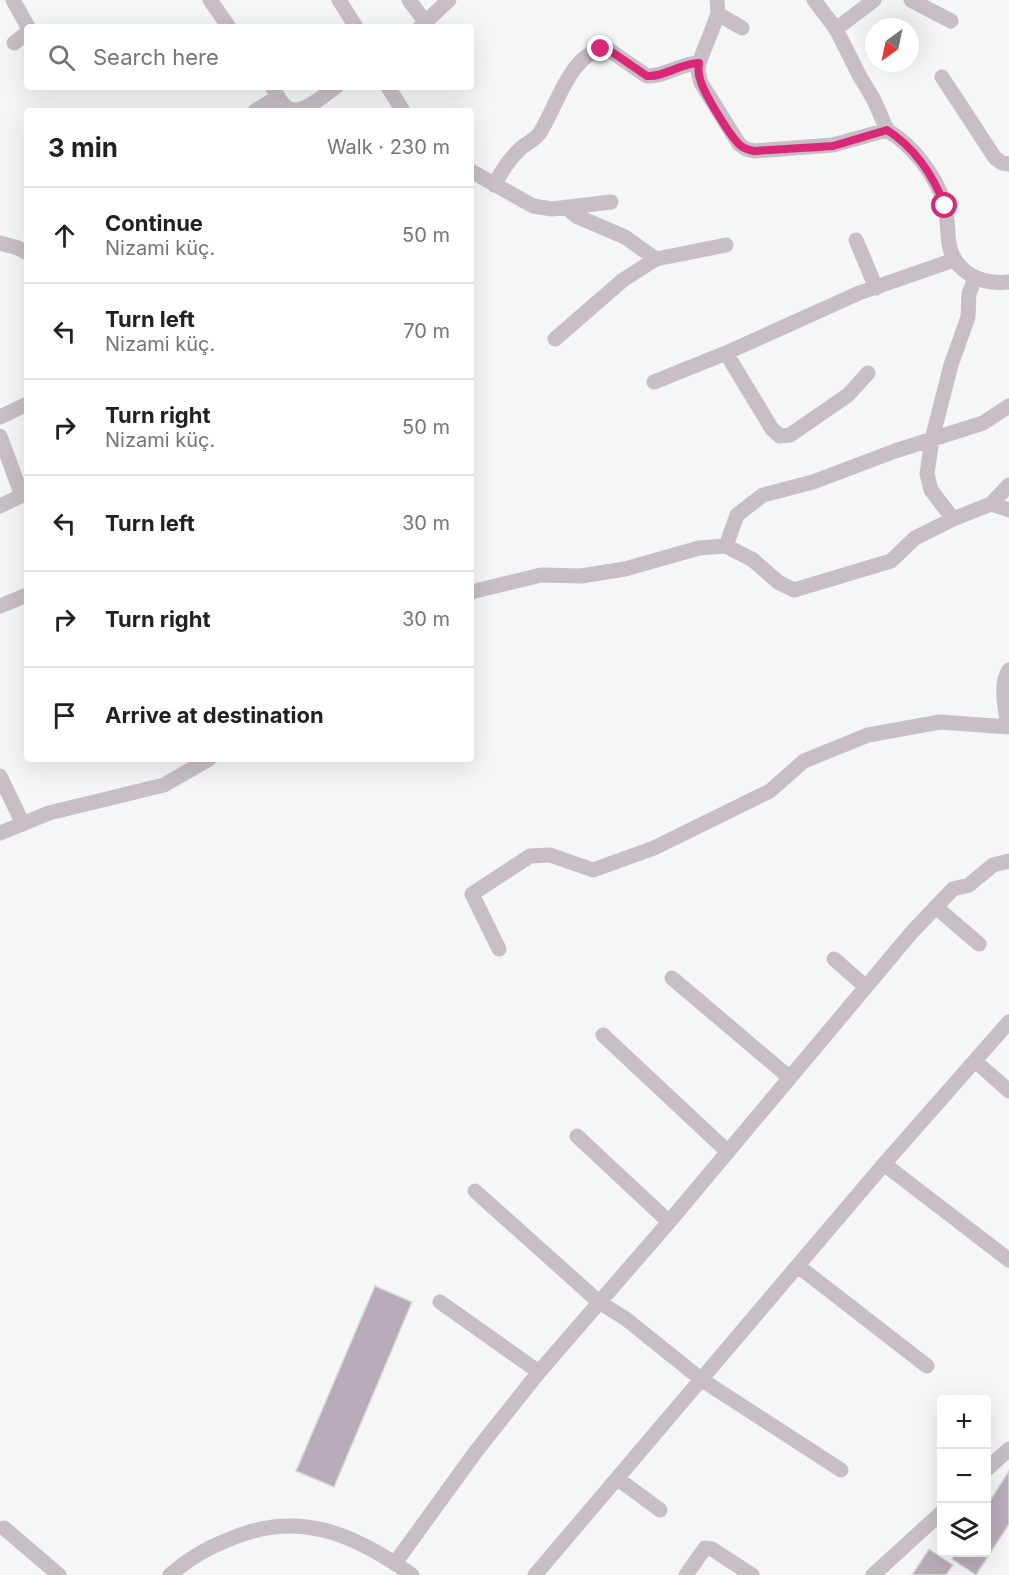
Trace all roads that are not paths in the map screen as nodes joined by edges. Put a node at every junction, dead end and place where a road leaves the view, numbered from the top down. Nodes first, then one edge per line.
1 (13, 0) edge
2 (210, 0) edge
3 (339, 0) edge
4 (409, 0) edge
5 (449, 0) edge
6 (814, 0) edge
7 (874, 0) edge
8 (911, 0) edge
9 (718, 7) edge
10 (951, 21) dead end
11 (26, 24) edge
12 (227, 24) edge
13 (354, 24) edge
14 (422, 24) edge
15 (424, 24) edge
16 (742, 28) dead end
17 (836, 28) junction
18 (24, 35) edge
19 (14, 43) dead end
20 (699, 63) junction
21 (942, 77) dead end
22 (331, 90) edge
23 (390, 90) edge
24 (275, 92) edge
25 (258, 108) edge
26 (289, 108) edge
27 (303, 108) edge
28 (401, 108) edge
29 (887, 130) junction
30 (1009, 164) edge
31 (474, 173) edge
32 (494, 185) junction
33 (611, 202) dead end
34 (566, 207) junction
35 (856, 240) dead end
36 (0, 243) edge
37 (726, 245) dead end
38 (24, 251) edge
39 (656, 259) junction
40 (954, 260) junction
41 (975, 278) junction
42 (1009, 282) edge
43 (876, 288) junction
44 (555, 339) dead end
45 (726, 353) junction
46 (868, 373) dead end
47 (654, 382) dead end
48 (24, 405) edge
49 (1009, 406) edge
50 (0, 417) edge
51 (0, 436) edge
52 (932, 439) junction
53 (1009, 485) edge
54 (24, 493) edge
55 (24, 495) edge
56 (991, 504) junction
57 (0, 506) edge
58 (1009, 510) edge
59 (953, 519) junction
60 (726, 546) junction
61 (474, 591) edge
62 (24, 596) edge
63 (0, 606) edge
64 (1009, 670) edge
65 (1008, 727) edge
66 (204, 762) edge
67 (0, 776) edge
68 (23, 824) junction
69 (0, 833) edge
70 (1009, 861) edge
71 (937, 908) junction
72 (979, 944) dead end
73 (499, 948) dead end
74 (834, 959) dead end
75 (672, 978) dead end
76 (866, 987) junction
77 (1009, 1022) edge
78 (603, 1035) dead end
79 (975, 1061) junction
80 (790, 1078) junction
81 (1009, 1091) edge
82 (577, 1136) dead end
83 (728, 1152) junction
84 (884, 1164) junction
85 (475, 1191) dead end
86 (669, 1222) junction
87 (1009, 1260) edge
88 (798, 1266) junction
89 (440, 1302) dead end
90 (599, 1302) junction
91 (927, 1366) dead end
92 (539, 1372) junction
93 (702, 1380) junction
94 (1009, 1449) edge
95 (991, 1466) edge
96 (841, 1470) dead end
97 (618, 1479) junction
98 (660, 1510) dead end
99 (937, 1517) edge
100 (4, 1528) dead end
101 (395, 1563) junction
102 (58, 1575) edge
103 (170, 1575) edge
104 (412, 1575) edge
105 (535, 1575) edge
106 (686, 1575) edge
107 (752, 1575) edge
108 (873, 1575) edge

1 - 11 street
2 - 12 street
3 - 13 street
4 - 14 street
5 - 15 street
6 - 17 street
7 - 17 street
8 - 10 street
9 - 16 street
9 - 20 street
17 - 29 street
18 - 19 street
20 - 29 street
20 - 32 street
21 - 30 street
22 - 27 street
23 - 28 street
24 - 25 street
24 - 26 street
29 - 40 street
31 - 32 street
32 - 34 street
33 - 34 street
34 - 39 street
35 - 43 street
36 - 38 street
37 - 39 street
39 - 44 street
40 - 41 street
40 - 43 street
41 - 42 street
41 - 52 street
43 - 45 street
45 - 46 street
45 - 47 street
48 - 50 street
49 - 52 street
51 - 54 street
52 - 59 street
52 - 60 street
53 - 56 street
55 - 57 street
56 - 58 street
56 - 59 street
59 - 60 street
60 - 61 street
62 - 63 street
64 - 65 street
65 - 73 street
66 - 68 street
67 - 68 street
68 - 69 street
70 - 71 street
71 - 72 street
71 - 76 street
74 - 76 street
75 - 80 street
76 - 80 street
77 - 79 street
78 - 83 street
79 - 81 street
79 - 84 street
80 - 83 street
82 - 86 street
83 - 86 street
84 - 87 street
84 - 88 street
85 - 90 street
86 - 90 street
88 - 91 street
88 - 93 street
89 - 92 street
90 - 92 street
90 - 93 street
92 - 101 street
93 - 96 street
93 - 97 street
94 - 95 street
97 - 98 street
97 - 105 street
99 - 108 street
100 - 102 street
101 - 103 street
101 - 104 street
106 - 107 street

